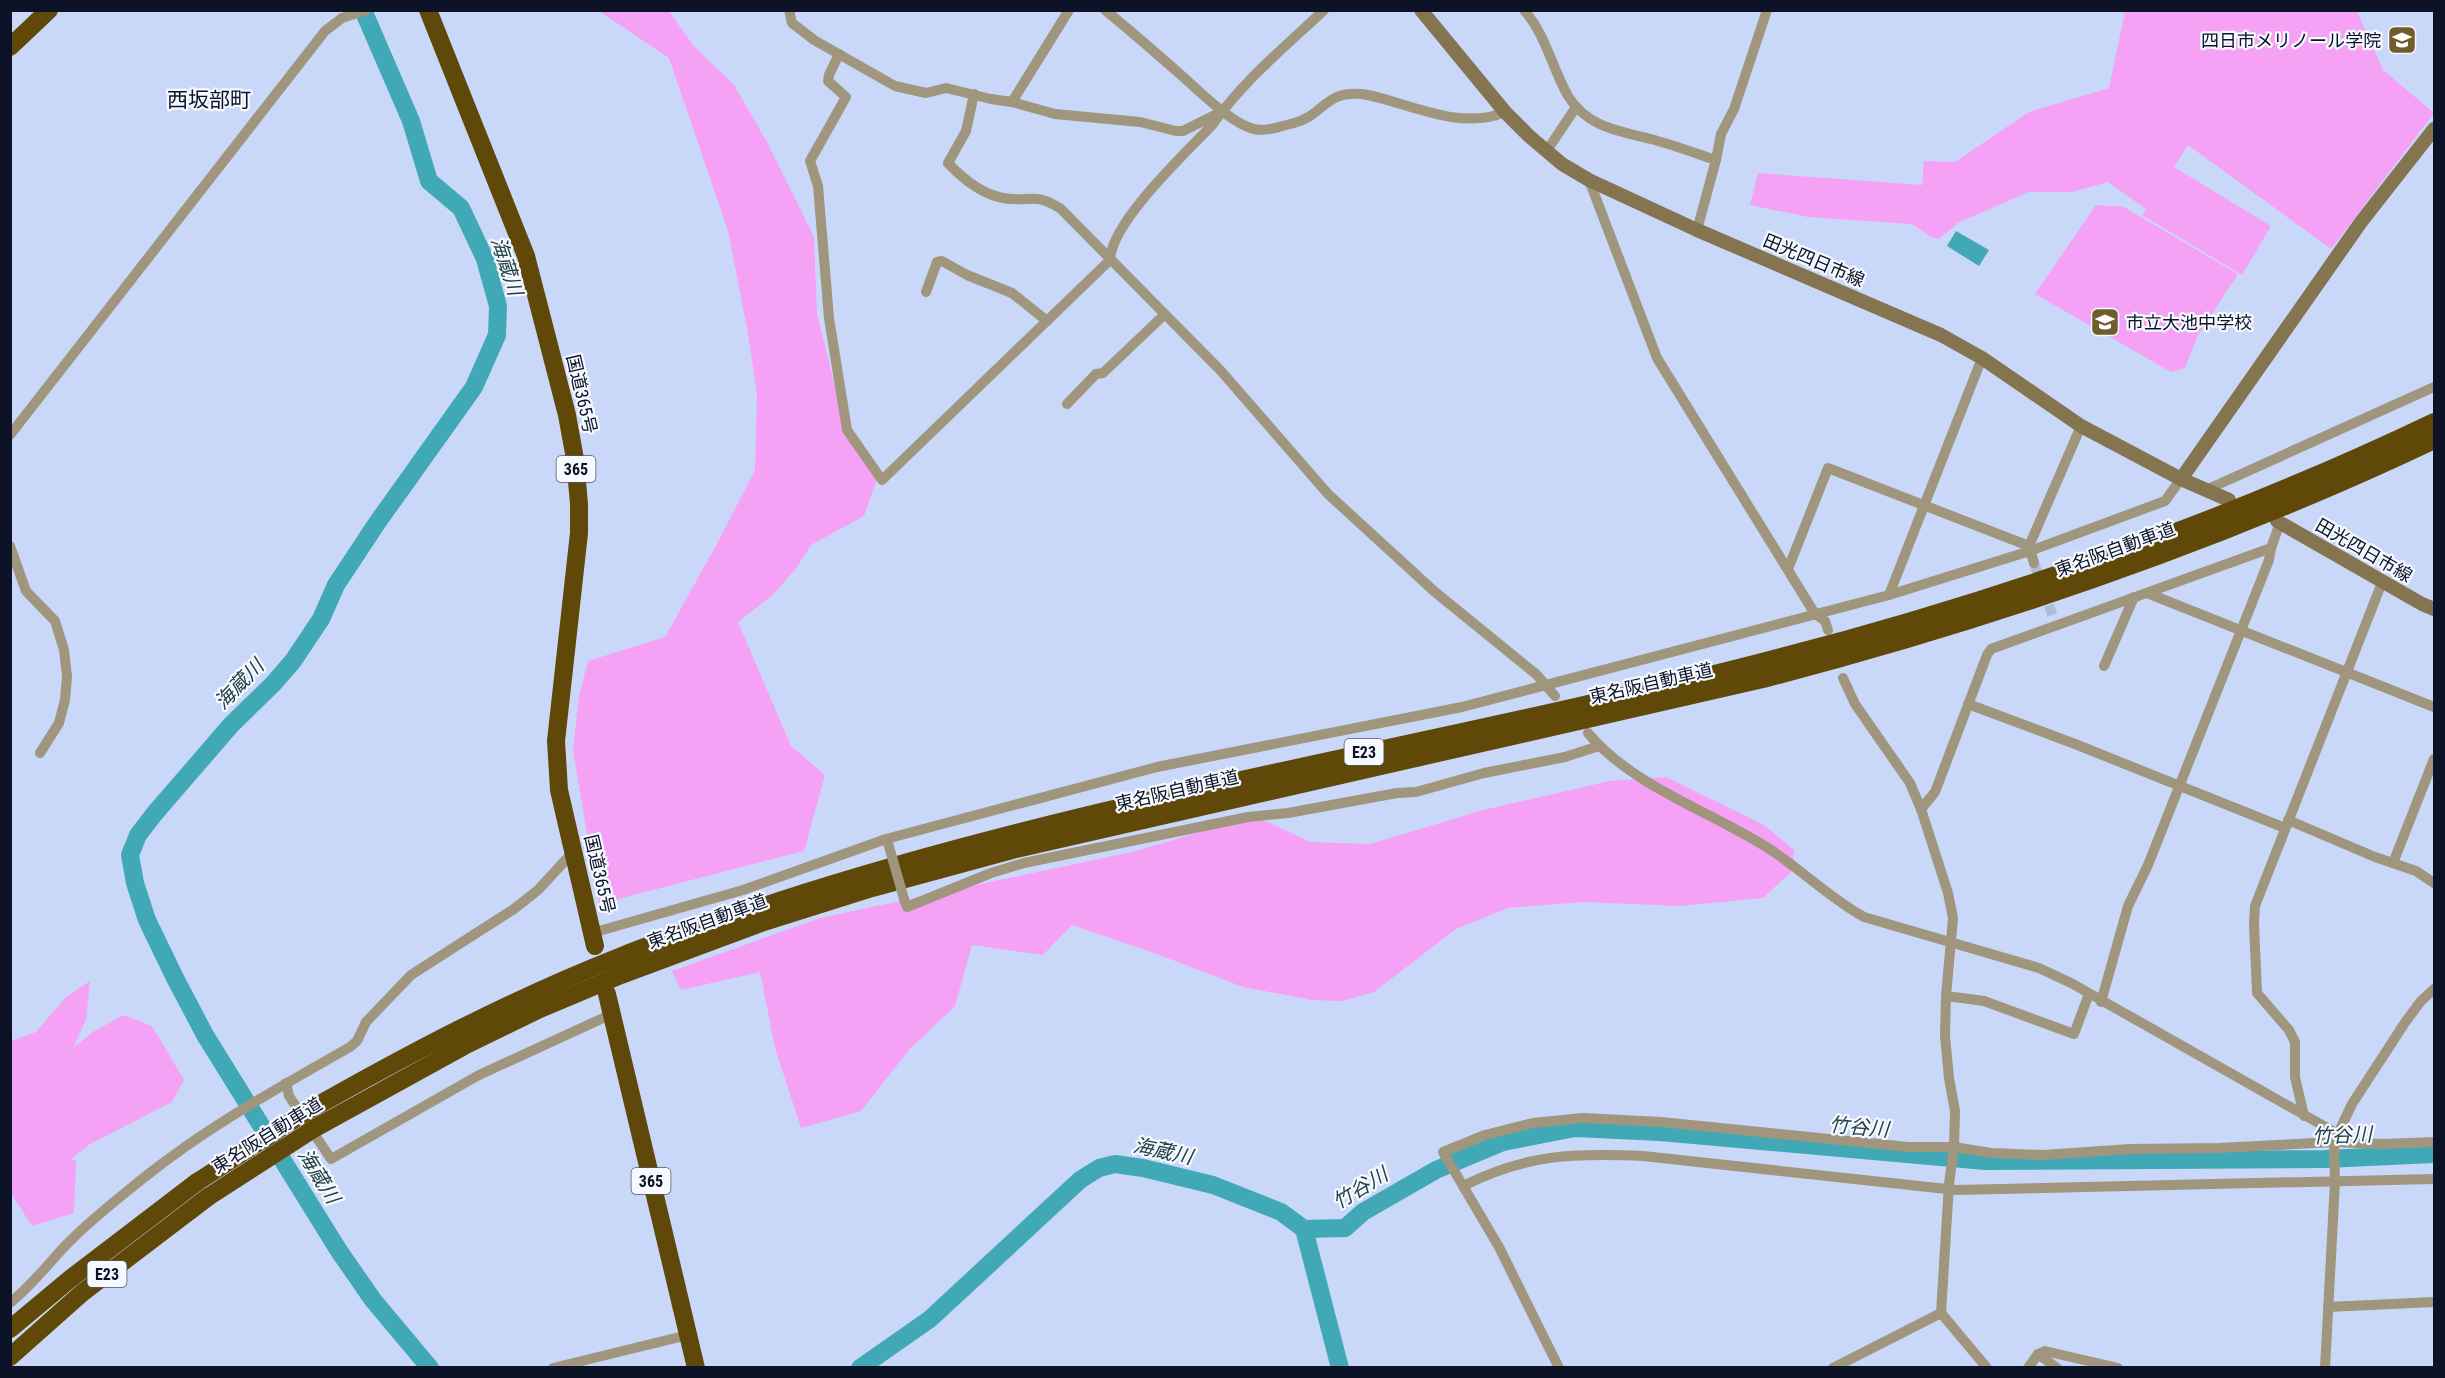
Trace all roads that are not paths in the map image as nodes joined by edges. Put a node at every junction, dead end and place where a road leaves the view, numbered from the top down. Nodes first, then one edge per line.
1 (49, 10) edge
2 (366, 10) edge
3 (428, 10) edge
4 (789, 10) edge
5 (1069, 10) edge
6 (1105, 10) edge
7 (1324, 10) edge
8 (1420, 10) edge
9 (1524, 10) edge
10 (1767, 10) edge
11 (10, 47) edge
12 (839, 54) junction
13 (974, 94) junction
14 (1012, 102) junction
15 (1576, 107) junction
16 (1222, 111) junction
17 (1505, 112) junction
18 (2434, 131) edge
19 (1546, 152) junction
20 (1716, 160) junction
21 (1589, 180) junction
22 (1696, 230) junction
23 (1110, 260) junction
24 (926, 292) dead end
25 (1164, 315) junction
26 (1047, 321) junction
27 (1982, 358) junction
28 (2434, 387) edge
29 (1067, 404) dead end
30 (2434, 422) edge
31 (2081, 426) junction
32 (10, 435) edge
33 (2434, 440) edge
34 (2181, 479) junction
35 (2206, 490) junction
36 (2229, 500) dead end
37 (1924, 506) junction
38 (2279, 522) joint
39 (10, 546) edge
40 (2271, 548) junction
41 (2030, 549) junction
42 (2034, 563) tunnel mouth
43 (1788, 569) junction
44 (2383, 580) junction
45 (2147, 593) junction
46 (1889, 595) junction
47 (2134, 597) junction
48 (2434, 609) edge
49 (1815, 614) junction
50 (1828, 630) dead end
51 (2241, 631) junction
52 (2104, 666) dead end
53 (2346, 672) junction
54 (1843, 678) dead end
55 (1546, 685) junction
56 (1555, 696) dead end
57 (1968, 704) junction
58 (2434, 707) edge
59 (1588, 733) dead end
60 (1599, 746) junction
61 (40, 753) dead end
62 (2434, 759) edge
63 (2180, 786) junction
64 (1921, 809) junction
65 (2286, 824) junction
66 (887, 841) junction
67 (573, 852) junction
68 (2393, 863) junction
69 (2434, 883) edge
70 (593, 940) joint
71 (1952, 941) junction
72 (2434, 989) edge
73 (607, 994) dead end
74 (2089, 994) junction
75 (1946, 996) junction
76 (2101, 1002) junction
77 (612, 1014) junction
78 (286, 1083) junction
79 (2304, 1116) junction
80 (310, 1120) junction
81 (2335, 1142) junction
82 (2434, 1142) edge
83 (1953, 1149) junction
84 (2335, 1178) junction
85 (2434, 1179) edge
86 (1462, 1184) junction
87 (1949, 1187) junction
88 (203, 1189) junction
89 (2434, 1302) edge
90 (10, 1303) edge
91 (2328, 1307) junction
92 (1941, 1313) junction
93 (10, 1329) edge
94 (688, 1335) junction
95 (2038, 1354) junction
96 (10, 1357) edge
97 (553, 1368) edge
98 (696, 1368) edge
99 (1559, 1368) edge
100 (1833, 1368) edge
101 (1987, 1368) edge
102 (2028, 1368) edge
103 (2057, 1368) edge
104 (2118, 1368) edge
105 (2325, 1368) edge

1 - 11 highway
2 - 32 street
3 - 67 highway, 国道365号 / 365
4 - 12 street
5 - 14 street
6 - 16 street
7 - 16 street
8 - 17 main road, 田光四日市線
9 - 15 street
10 - 20 street
12 - 13 street
12 - 26 street
13 - 14 street
13 - 23 street
14 - 16 street
15 - 19 street
15 - 20 street
16 - 17 street
16 - 23 street
17 - 19 main road, 田光四日市線
18 - 34 main road
19 - 21 main road, 田光四日市線
20 - 22 street
21 - 22 main road, 田光四日市線
21 - 43 street
22 - 27 main road, 田光四日市線
23 - 25 street
23 - 26 street
24 - 26 street
25 - 29 street
25 - 55 street
27 - 31 main road, 田光四日市線
27 - 37 street
28 - 35 street
30 - 80 highway, 東名阪自動車道 / E23
31 - 34 main road, 田光四日市線
31 - 41 street
33 - 80 highway, 東名阪自動車道 / E23
34 - 35 main road, 田光四日市線
34 - 41 street
35 - 36 main road, 田光四日市線
37 - 41 street
37 - 43 street
37 - 46 street
38 - 40 street
38 - 44 main road, 田光四日市線
39 - 61 street
40 - 45 street
40 - 51 street
41 - 42 street
41 - 46 street
43 - 49 street
44 - 48 main road, 田光四日市線
44 - 53 street
45 - 47 street
45 - 51 street
46 - 49 street
47 - 52 street
47 - 57 street
49 - 50 street
49 - 55 street
51 - 53 street
51 - 63 street
53 - 58 street
53 - 65 street
54 - 64 street
55 - 56 street
55 - 66 street
57 - 63 street
57 - 64 street
59 - 60 street
60 - 66 street, bridge
60 - 71 street
62 - 68 street
63 - 65 street
63 - 76 street
64 - 71 street
65 - 68 street
65 - 79 street
66 - 70 street
67 - 70 highway, 国道365号 / 365
67 - 78 street
68 - 69 street
71 - 74 street
71 - 75 street
72 - 81 street
73 - 77 highway, 365
74 - 75 street
74 - 76 street
75 - 83 street
76 - 79 street
77 - 78 street
77 - 94 highway, 365
78 - 90 street
79 - 81 street
80 - 88 highway, 東名阪自動車道 / E23, bridge
81 - 82 street
81 - 83 street
81 - 84 street
83 - 86 street
83 - 87 street
84 - 85 street
84 - 87 street
84 - 91 street
86 - 87 street
86 - 99 street
87 - 92 street
88 - 93 highway, 東名阪自動車道 / E23
88 - 96 highway, 東名阪自動車道 / E23
89 - 91 street
91 - 105 street
92 - 100 street
92 - 101 street
94 - 97 street
94 - 98 highway, 365
95 - 102 street
95 - 103 street
95 - 104 street

